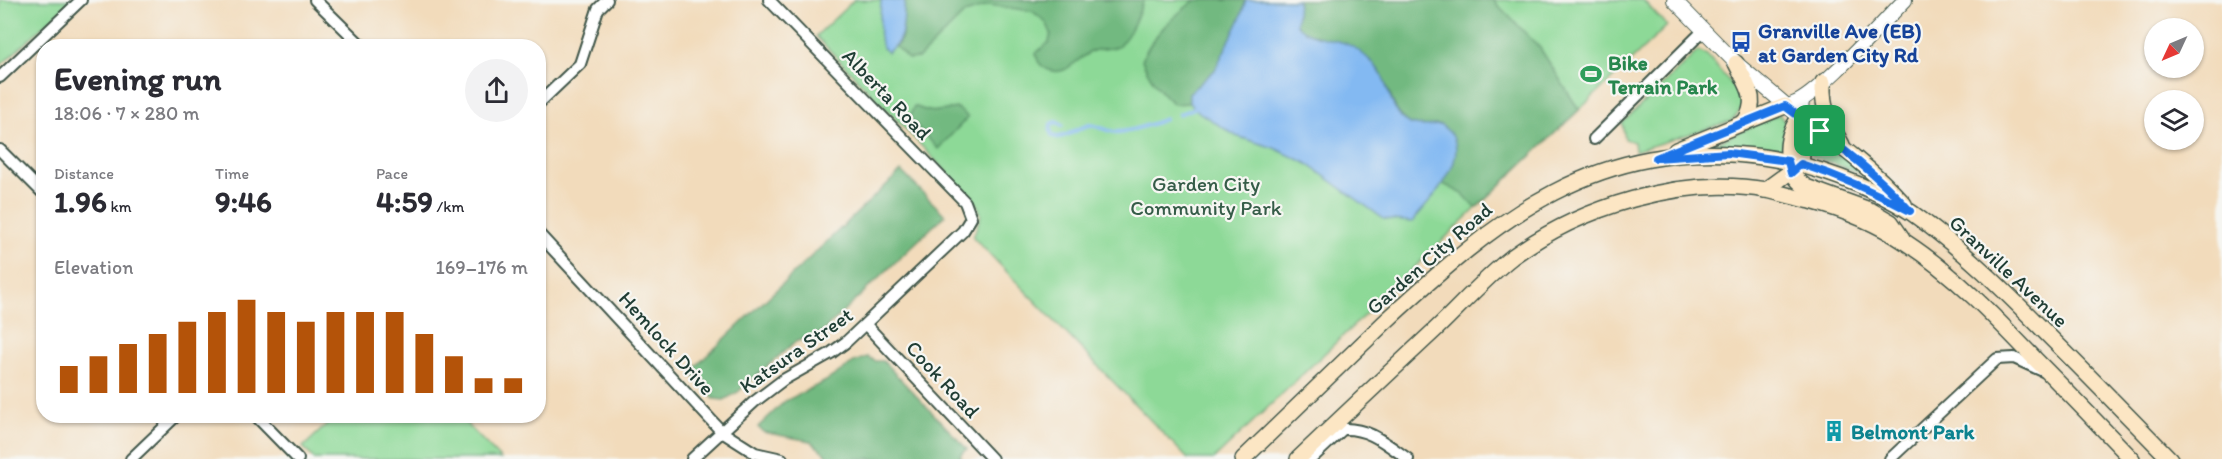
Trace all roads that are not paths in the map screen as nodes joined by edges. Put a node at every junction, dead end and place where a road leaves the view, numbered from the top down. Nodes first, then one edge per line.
1 (81, 0) edge
2 (315, 0) edge
3 (607, 0) edge
4 (769, 0) edge
5 (1674, 0) edge
6 (1905, 0) edge
7 (1704, 30) junction
8 (40, 39) edge
9 (355, 39) edge
10 (36, 43) edge
11 (1736, 63) junction
12 (0, 77) edge
13 (1823, 82) junction
14 (546, 96) edge
15 (1802, 101) junction
16 (1785, 106) junction
17 (1800, 117) junction
18 (1744, 123) junction
19 (1594, 139) dead end
20 (0, 150) edge
21 (1845, 150) junction
22 (1656, 158) junction
23 (1793, 166) junction
24 (36, 186) edge
25 (1765, 190) junction
26 (1910, 211) junction
27 (971, 218) joint
28 (1904, 240) junction
29 (546, 241) edge
30 (866, 325) junction
31 (2051, 375) junction
32 (169, 423) edge
33 (263, 423) edge
34 (722, 432) junction
35 (131, 459) edge
36 (298, 459) edge
37 (692, 459) edge
38 (782, 459) edge
39 (992, 459) edge
40 (1243, 459) edge
41 (1298, 459) edge
42 (1311, 459) edge
43 (1408, 459) edge
44 (1890, 459) edge
45 (2132, 459) edge
46 (2170, 459) edge

1 - 8 street
2 - 9 street
3 - 14 street
4 - 27 street, Alberta Road
5 - 7 street
6 - 13 street
7 - 11 street
7 - 19 street
10 - 12 street
11 - 16 street
11 - 18 main road
13 - 15 street
13 - 21 main road
15 - 16 street
15 - 17 street
16 - 17 street
16 - 18 main road
17 - 21 main road
17 - 23 main road
18 - 22 main road
20 - 24 street
21 - 26 main road
22 - 23 main road, Garden City Road
22 - 40 main road, Garden City Road
23 - 25 main road
23 - 26 main road, Granville Avenue
23 - 28 main road
25 - 28 main road, Granville Avenue
25 - 41 main road
26 - 46 main road, Granville Avenue
27 - 30 street, Katsura Street
28 - 31 main road, Granville Avenue
29 - 34 street, Hemlock Drive
30 - 34 street, Katsura Street
30 - 39 street, Cook Road
31 - 44 street
31 - 45 main road, Granville Avenue
32 - 35 street
33 - 36 street
34 - 37 street, Katsura Street
34 - 38 street, Hemlock Drive
42 - 43 street

